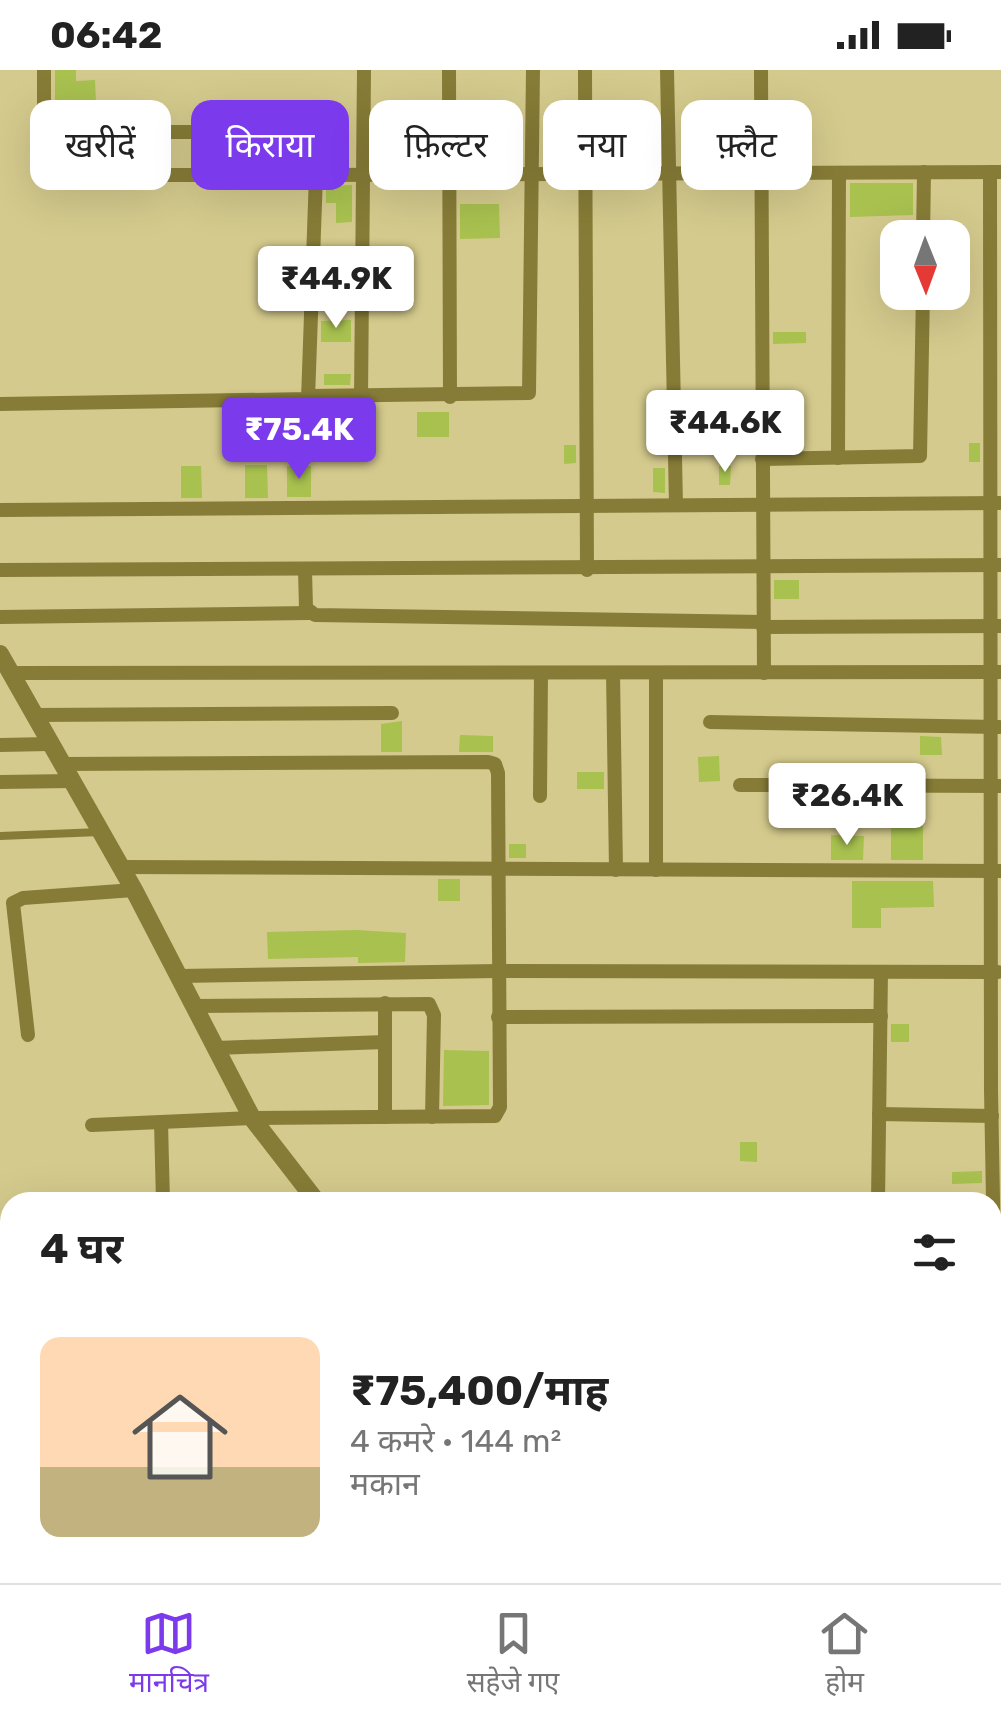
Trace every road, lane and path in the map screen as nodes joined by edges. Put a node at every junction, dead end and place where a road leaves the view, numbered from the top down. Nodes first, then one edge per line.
1 (44, 70) edge
2 (364, 70) edge
3 (448, 70) edge
4 (533, 70) edge
5 (585, 70) edge
6 (668, 70) edge
7 (761, 70) edge
8 (44, 100) edge
9 (449, 100) edge
10 (586, 100) edge
11 (761, 100) edge
12 (924, 172) junction
13 (996, 172) edge
14 (812, 173) edge
15 (839, 173) junction
16 (349, 174) edge
17 (364, 174) junction
18 (369, 174) edge
19 (523, 174) edge
20 (534, 174) junction
21 (543, 174) edge
22 (661, 174) edge
23 (670, 174) junction
24 (681, 174) edge
25 (316, 190) edge
26 (451, 190) edge
27 (587, 190) edge
28 (762, 190) edge
29 (924, 220) edge
30 (996, 280) edge
31 (923, 310) edge
32 (996, 382) edge
33 (310, 396) junction
34 (361, 396) junction
35 (450, 397) junction
36 (0, 404) edge
37 (762, 427) junction
38 (677, 428) junction
39 (996, 456) edge
40 (838, 458) junction
41 (762, 460) junction
42 (997, 503) edge
43 (584, 505) junction
44 (676, 506) junction
45 (762, 506) junction
46 (0, 510) edge
47 (997, 565) edge
48 (762, 566) junction
49 (0, 570) edge
50 (305, 570) junction
51 (587, 570) junction
52 (310, 613) junction
53 (0, 617) edge
54 (763, 624) junction
55 (997, 626) edge
56 (0, 654) edge
57 (764, 672) junction
58 (997, 672) edge
59 (541, 673) junction
60 (613, 673) junction
61 (656, 673) junction
62 (11, 674) junction
63 (392, 713) dead end
64 (32, 715) junction
65 (710, 722) dead end
66 (998, 727) edge
67 (50, 744) junction
68 (0, 745) edge
69 (61, 764) junction
70 (71, 781) junction
71 (0, 782) edge
72 (740, 785) dead end
73 (997, 786) edge
74 (540, 796) dead end
75 (100, 832) junction
76 (0, 836) edge
77 (120, 868) junction
78 (498, 869) junction
79 (616, 870) junction
80 (656, 870) junction
81 (997, 871) edge
82 (134, 890) junction
83 (498, 970) junction
84 (881, 972) junction
85 (997, 972) edge
86 (179, 976) junction
87 (386, 1003) junction
88 (195, 1006) junction
89 (880, 1016) junction
90 (498, 1018) junction
91 (996, 1029) edge
92 (28, 1035) dead end
93 (385, 1042) junction
94 (216, 1048) junction
95 (996, 1090) edge
96 (879, 1114) junction
97 (385, 1116) junction
98 (432, 1117) junction
99 (252, 1118) junction
100 (161, 1122) junction
101 (92, 1126) dead end
102 (995, 1126) edge
103 (163, 1192) edge
104 (309, 1192) edge
105 (878, 1192) edge
106 (994, 1192) edge

1 - 8 street
2 - 17 street
3 - 9 street
4 - 20 street
5 - 10 street
6 - 23 street
7 - 11 street
12 - 13 street
12 - 15 street
12 - 29 street
13 - 30 street
14 - 15 street
15 - 40 street
16 - 17 street
17 - 18 street
17 - 34 street
19 - 20 street
20 - 21 street
20 - 35 street
22 - 23 street
23 - 24 street
23 - 38 street
25 - 33 street
26 - 35 street
27 - 43 street
28 - 37 street
30 - 32 street
31 - 40 street
32 - 39 street
33 - 34 street
33 - 36 street
34 - 35 street
37 - 38 street
37 - 41 street
38 - 44 street
39 - 42 street
40 - 41 street
41 - 45 street
42 - 45 street
42 - 47 street
43 - 44 street
43 - 46 street
43 - 51 street
44 - 45 street
45 - 48 street
47 - 48 street
47 - 55 street
48 - 51 street
48 - 54 street
49 - 50 street
50 - 51 street
50 - 52 street
52 - 53 street
52 - 54 street
54 - 55 street
54 - 57 street
55 - 58 street
56 - 62 street
57 - 58 street
57 - 61 street
58 - 66 street
59 - 60 street
59 - 62 street
59 - 74 street
60 - 61 street
60 - 79 street
61 - 80 street
62 - 64 street
63 - 64 street
64 - 67 street
65 - 66 street
66 - 73 street
67 - 68 street
67 - 69 street
69 - 70 street
69 - 78 street
70 - 71 street
70 - 75 street
72 - 73 street
73 - 81 street
75 - 76 lane
75 - 77 street
77 - 78 street
77 - 82 street
78 - 79 street
78 - 83 street
79 - 80 street
80 - 81 street
81 - 85 street
82 - 86 street
82 - 92 street
83 - 84 street
83 - 86 street
83 - 90 street
84 - 85 street
84 - 89 street
85 - 91 street
86 - 88 street
87 - 88 street
87 - 93 street
87 - 98 street
88 - 94 street
89 - 90 street
89 - 96 street
90 - 98 street
91 - 95 street
93 - 94 street
93 - 97 street
94 - 99 street
95 - 102 street
96 - 102 street
96 - 105 street
97 - 98 street
97 - 99 street
99 - 100 street
99 - 104 street
100 - 101 street
100 - 103 street
102 - 106 street

